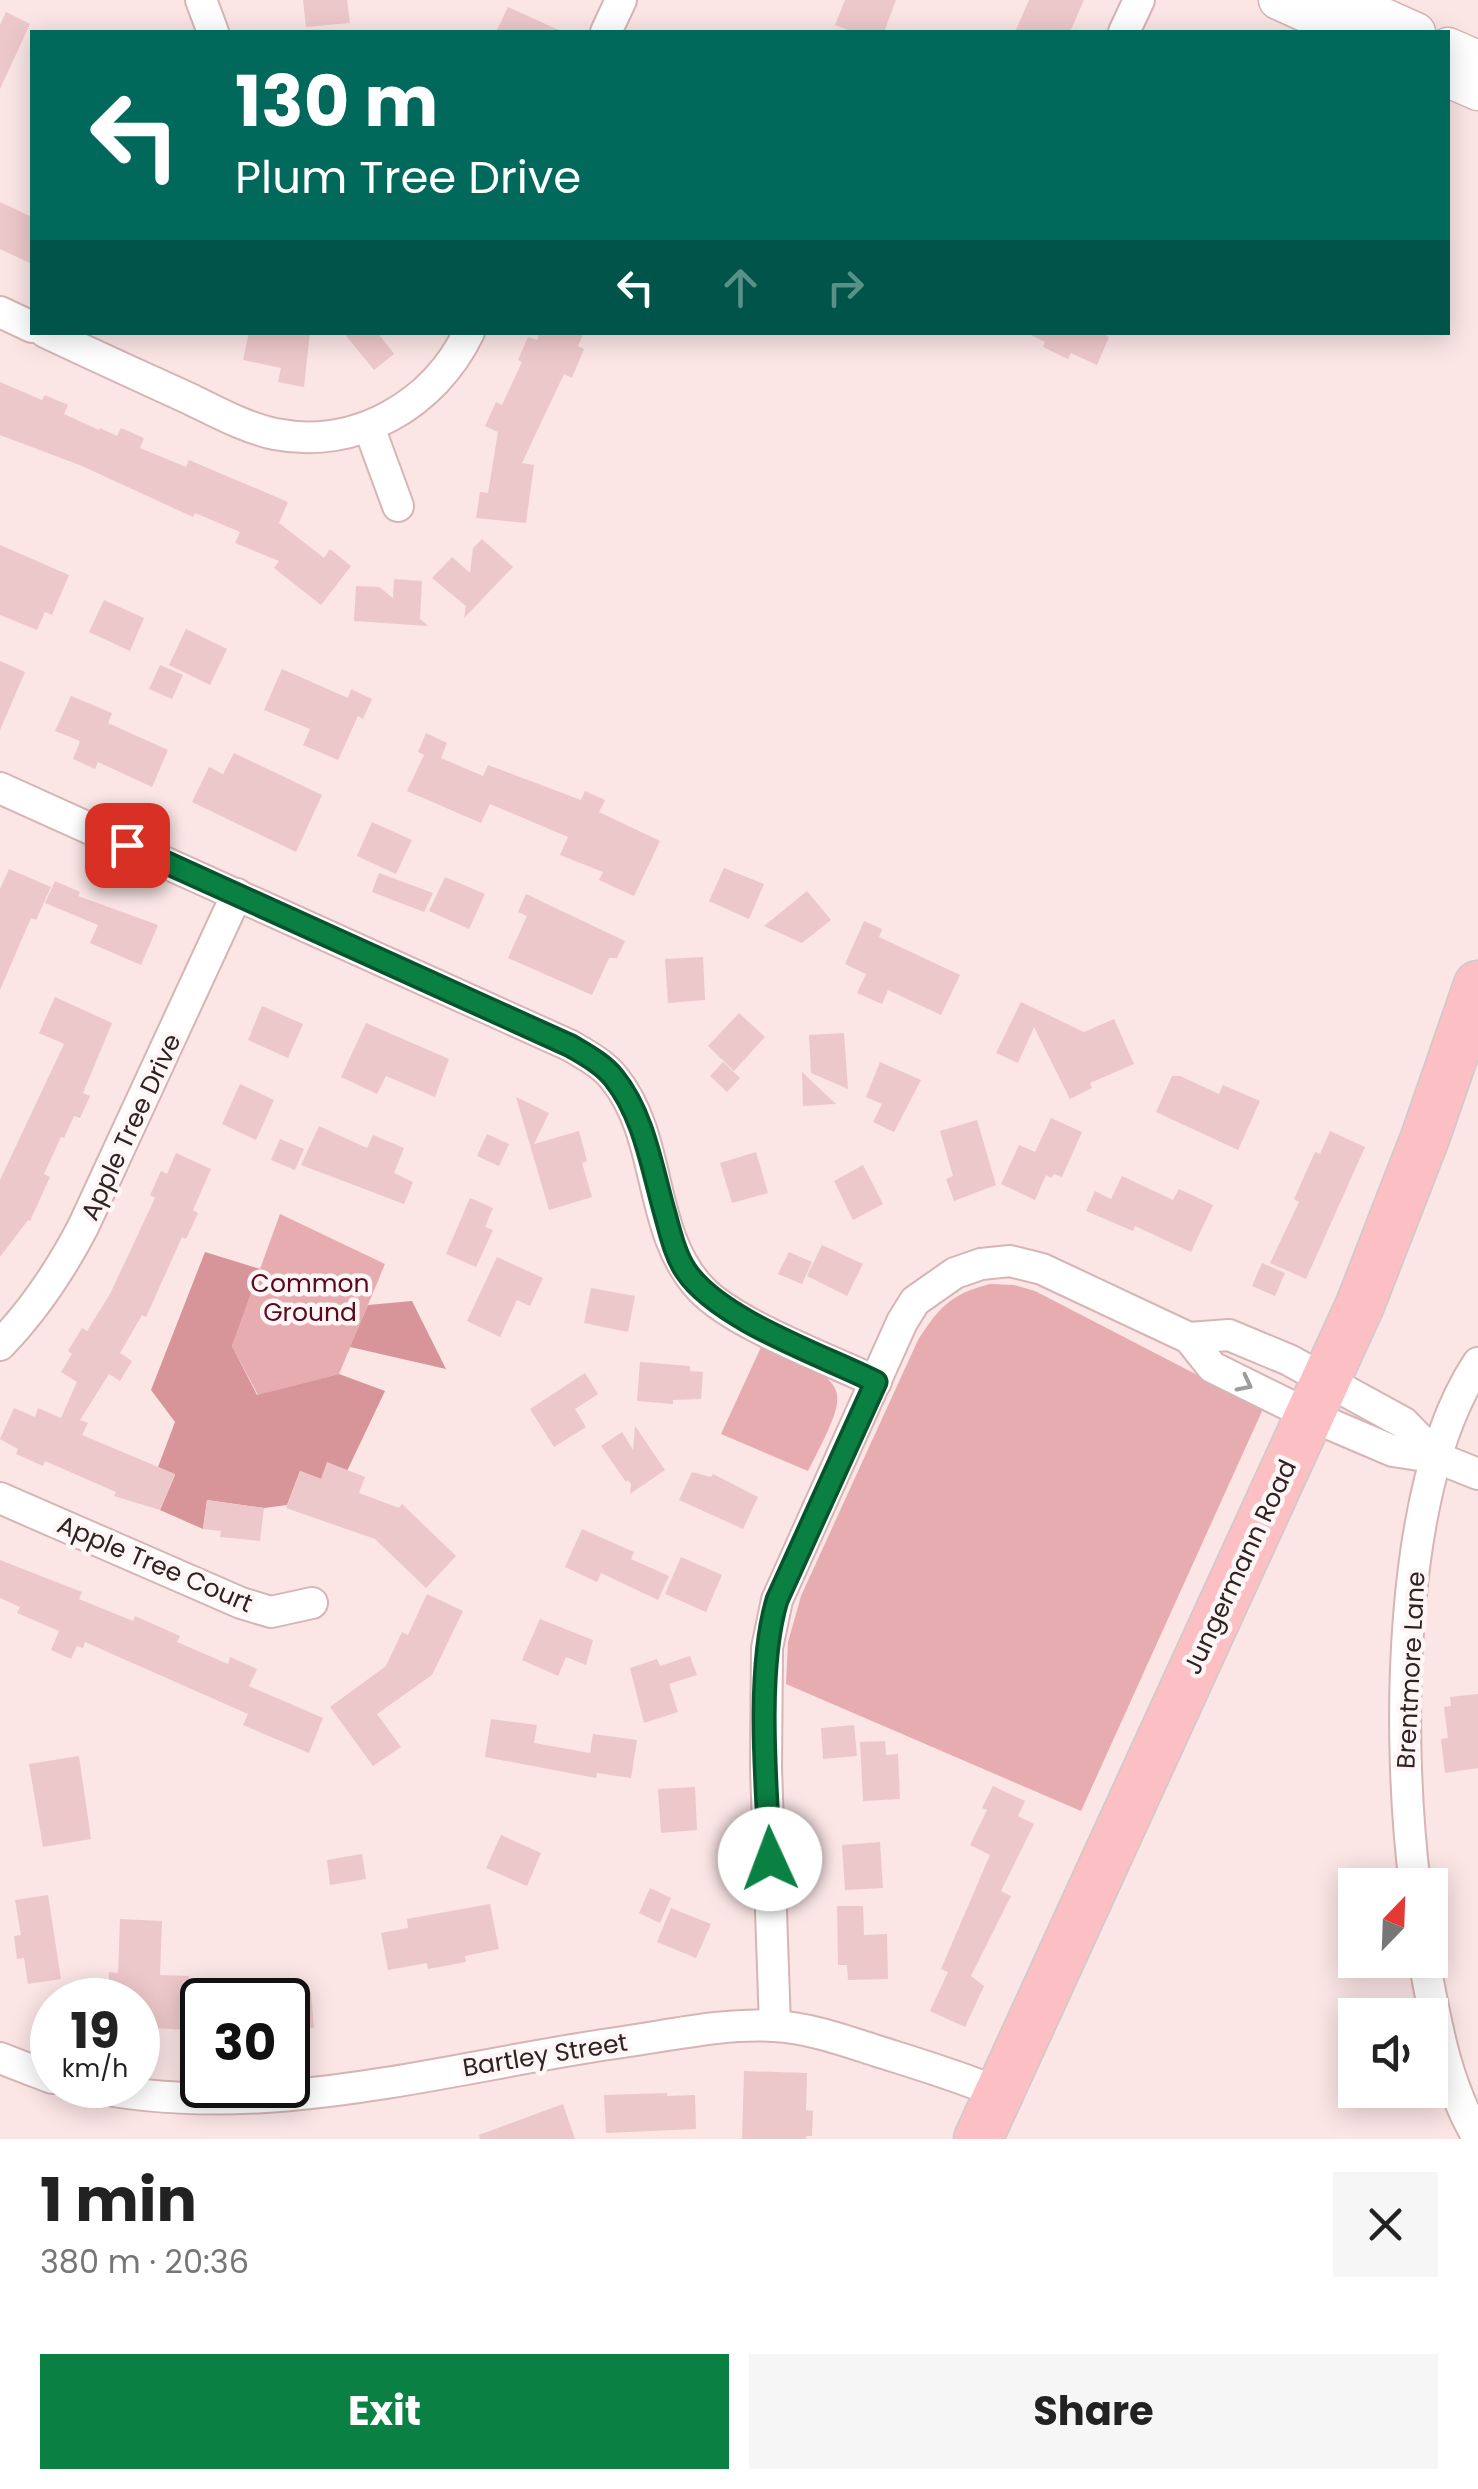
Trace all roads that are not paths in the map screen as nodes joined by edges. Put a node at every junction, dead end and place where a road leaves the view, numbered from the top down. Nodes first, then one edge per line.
1 (201, 0) edge
2 (621, 0) edge
3 (1139, 0) edge
4 (1278, 0) edge
5 (1344, 0) edge
6 (213, 30) edge
7 (607, 30) edge
8 (1125, 30) edge
9 (1345, 30) edge
10 (1412, 30) edge
11 (1450, 48) edge
12 (1478, 60) edge
13 (1450, 79) edge
14 (1478, 92) edge
15 (0, 312) edge
16 (30, 326) edge
17 (51, 335) edge
18 (467, 335) edge
19 (370, 427) junction
20 (398, 506) dead end
21 (0, 788) edge
22 (237, 894) junction
23 (1478, 985) edge
24 (0, 1345) edge
25 (1478, 1363) edge
26 (876, 1382) junction
27 (1318, 1399) junction
28 (1438, 1458) junction
29 (1478, 1474) edge
30 (0, 1498) edge
31 (312, 1603) dead end
32 (1413, 1868) edge
33 (1427, 1978) edge
34 (775, 2026) junction
35 (0, 2058) edge
36 (30, 2070) edge
37 (999, 2093) junction
38 (160, 2095) edge
39 (1478, 2138) edge
40 (978, 2139) edge

1 - 6 street
2 - 7 street
3 - 8 street
4 - 9 street
5 - 10 street
11 - 12 street
13 - 14 street
15 - 16 street
17 - 19 street
18 - 19 street
19 - 20 street
21 - 22 street
22 - 24 street, Apple Tree Drive
22 - 26 street
23 - 27 main road, Jungermann Road
25 - 28 street, Brentmore Lane
26 - 27 street
26 - 34 street
27 - 28 street
27 - 37 main road, Jungermann Road
28 - 29 street
28 - 32 street, Brentmore Lane
30 - 31 street, Apple Tree Court
33 - 39 street
34 - 37 street, Bartley Street
34 - 38 street, Bartley Street
35 - 36 street
37 - 40 main road, Jungermann Road

